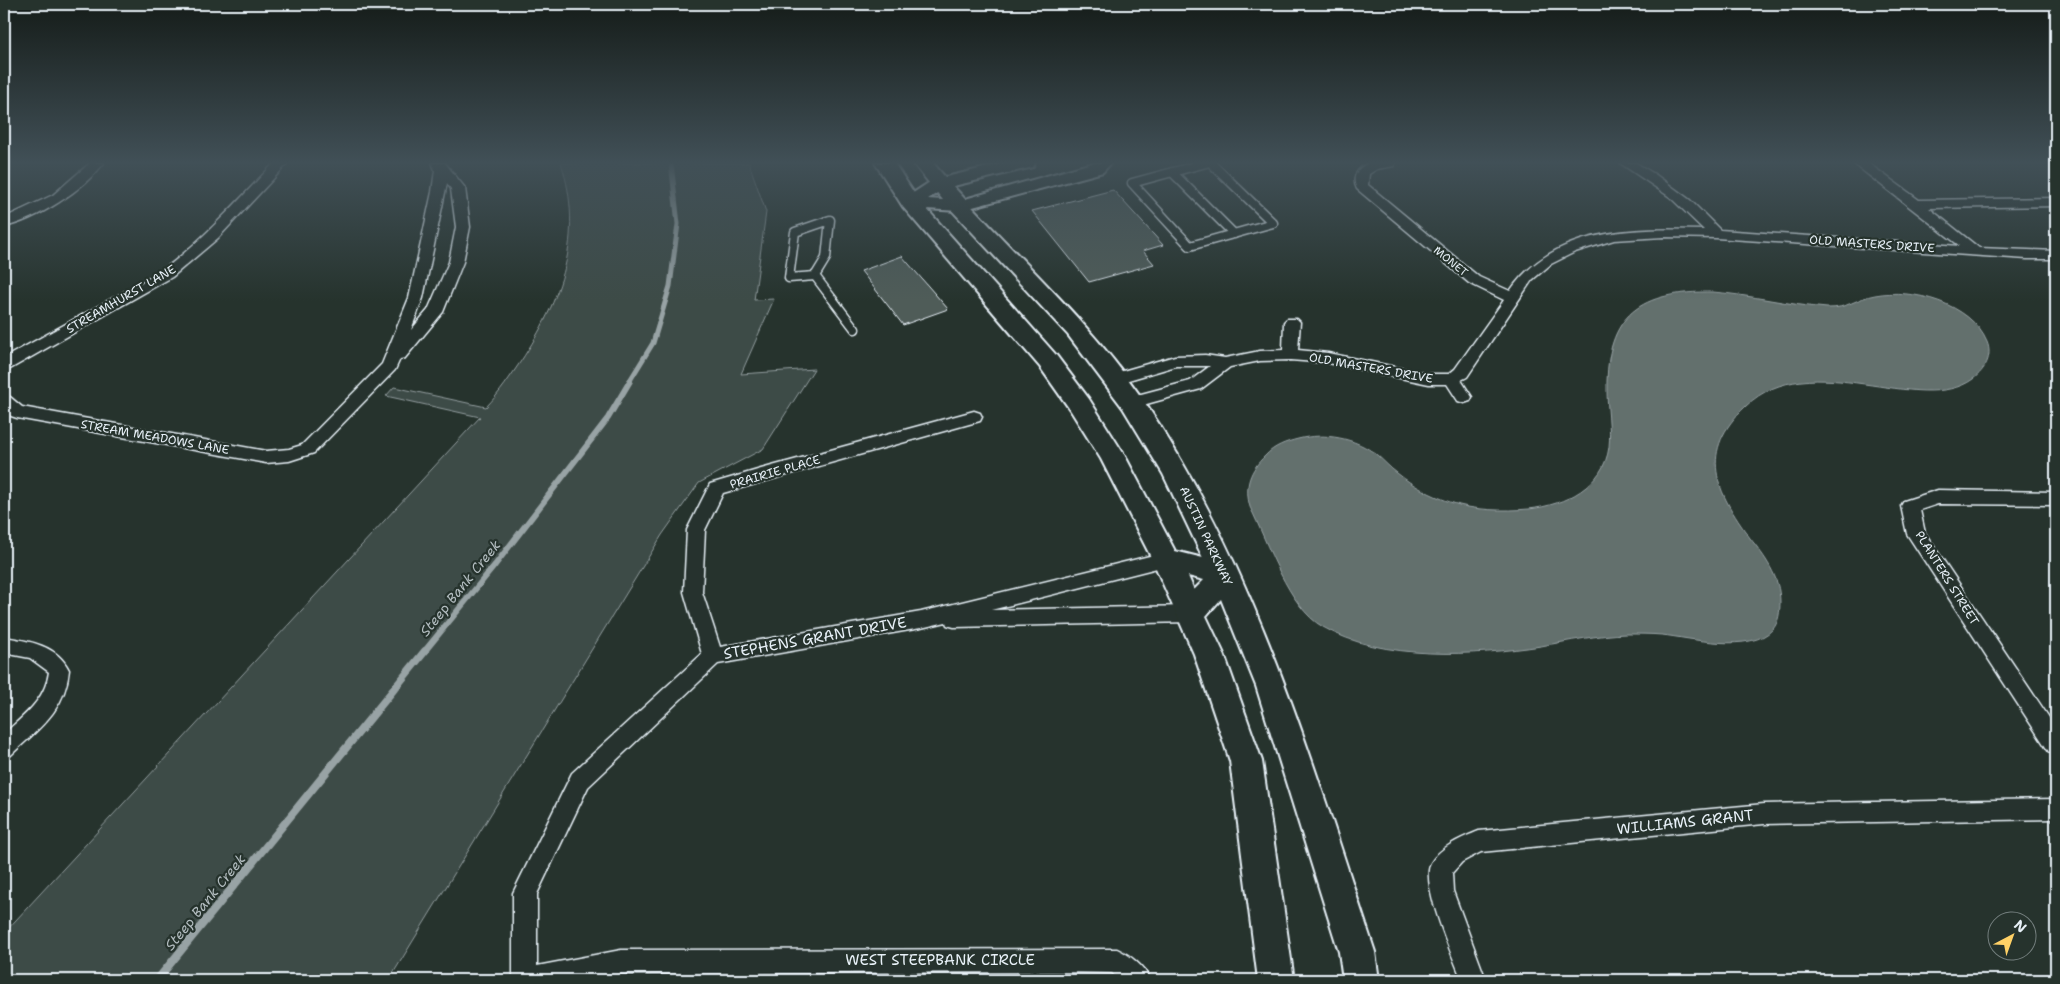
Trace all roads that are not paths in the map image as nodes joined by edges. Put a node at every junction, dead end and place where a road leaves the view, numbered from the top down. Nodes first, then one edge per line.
1 (37, 209) edge
2 (239, 209) edge
3 (435, 209) edge
4 (461, 209) edge
5 (914, 209) edge
6 (961, 209) edge
7 (1156, 209) edge
8 (1209, 209) edge
9 (1258, 209) edge
10 (1389, 209) edge
11 (1693, 209) edge
12 (1922, 209) edge
13 (4, 223) edge
14 (1234, 234) junction
15 (1716, 234) junction
16 (1974, 251) junction
17 (2056, 255) edge
18 (815, 276) junction
19 (1513, 298) junction
20 (1292, 322) dead end
21 (855, 329) dead end
22 (1290, 356) junction
23 (1225, 363) junction
24 (389, 366) junction
25 (4, 367) edge
26 (1115, 379) junction
27 (1452, 379) junction
28 (1464, 397) dead end
29 (4, 401) edge
30 (1132, 402) junction
31 (974, 417) dead end
32 (2056, 498) edge
33 (1166, 559) junction
34 (1225, 575) junction
35 (1191, 614) junction
36 (921, 620) junction
37 (4, 645) edge
38 (713, 656) junction
39 (2056, 745) edge
40 (4, 748) edge
41 (2056, 809) edge
42 (525, 980) edge
43 (1138, 980) edge
44 (1276, 980) edge
45 (1361, 980) edge
46 (1474, 980) edge

1 - 13 street
2 - 25 street, STREAMHURST LANE
3 - 24 street
4 - 24 street
5 - 33 main road
6 - 26 main road, AUSTIN PARKWAY
7 - 14 lane
8 - 14 lane
9 - 14 lane
10 - 19 street, MONET
11 - 15 street
12 - 16 street
15 - 16 street, OLD MASTERS DRIVE
15 - 19 street, OLD MASTERS DRIVE
16 - 17 street, OLD MASTERS DRIVE
18 - 18 lane
18 - 21 lane
19 - 27 street, OLD MASTERS DRIVE
20 - 22 street
22 - 23 street, OLD MASTERS DRIVE
22 - 27 street, OLD MASTERS DRIVE
23 - 26 street, OLD MASTERS DRIVE
23 - 30 street, OLD MASTERS DRIVE
24 - 29 street, STREAM MEADOWS LANE
26 - 30 main road, AUSTIN PARKWAY
27 - 28 street, OLD MASTERS DRIVE
30 - 34 main road, AUSTIN PARKWAY
31 - 38 street, PRAIRIE PLACE
32 - 39 street, PLANTERS STREET
33 - 34 main road
33 - 35 main road
33 - 36 street, STEPHENS GRANT DRIVE
34 - 35 main road
34 - 45 main road, AUSTIN PARKWAY
35 - 36 street, STEPHENS GRANT DRIVE
35 - 44 main road
36 - 38 street, STEPHENS GRANT DRIVE
37 - 40 street
38 - 42 street, STEPHENS GRANT DRIVE
41 - 46 street, WILLIAMS GRANT
42 - 43 street, WEST STEEPBANK CIRCLE

